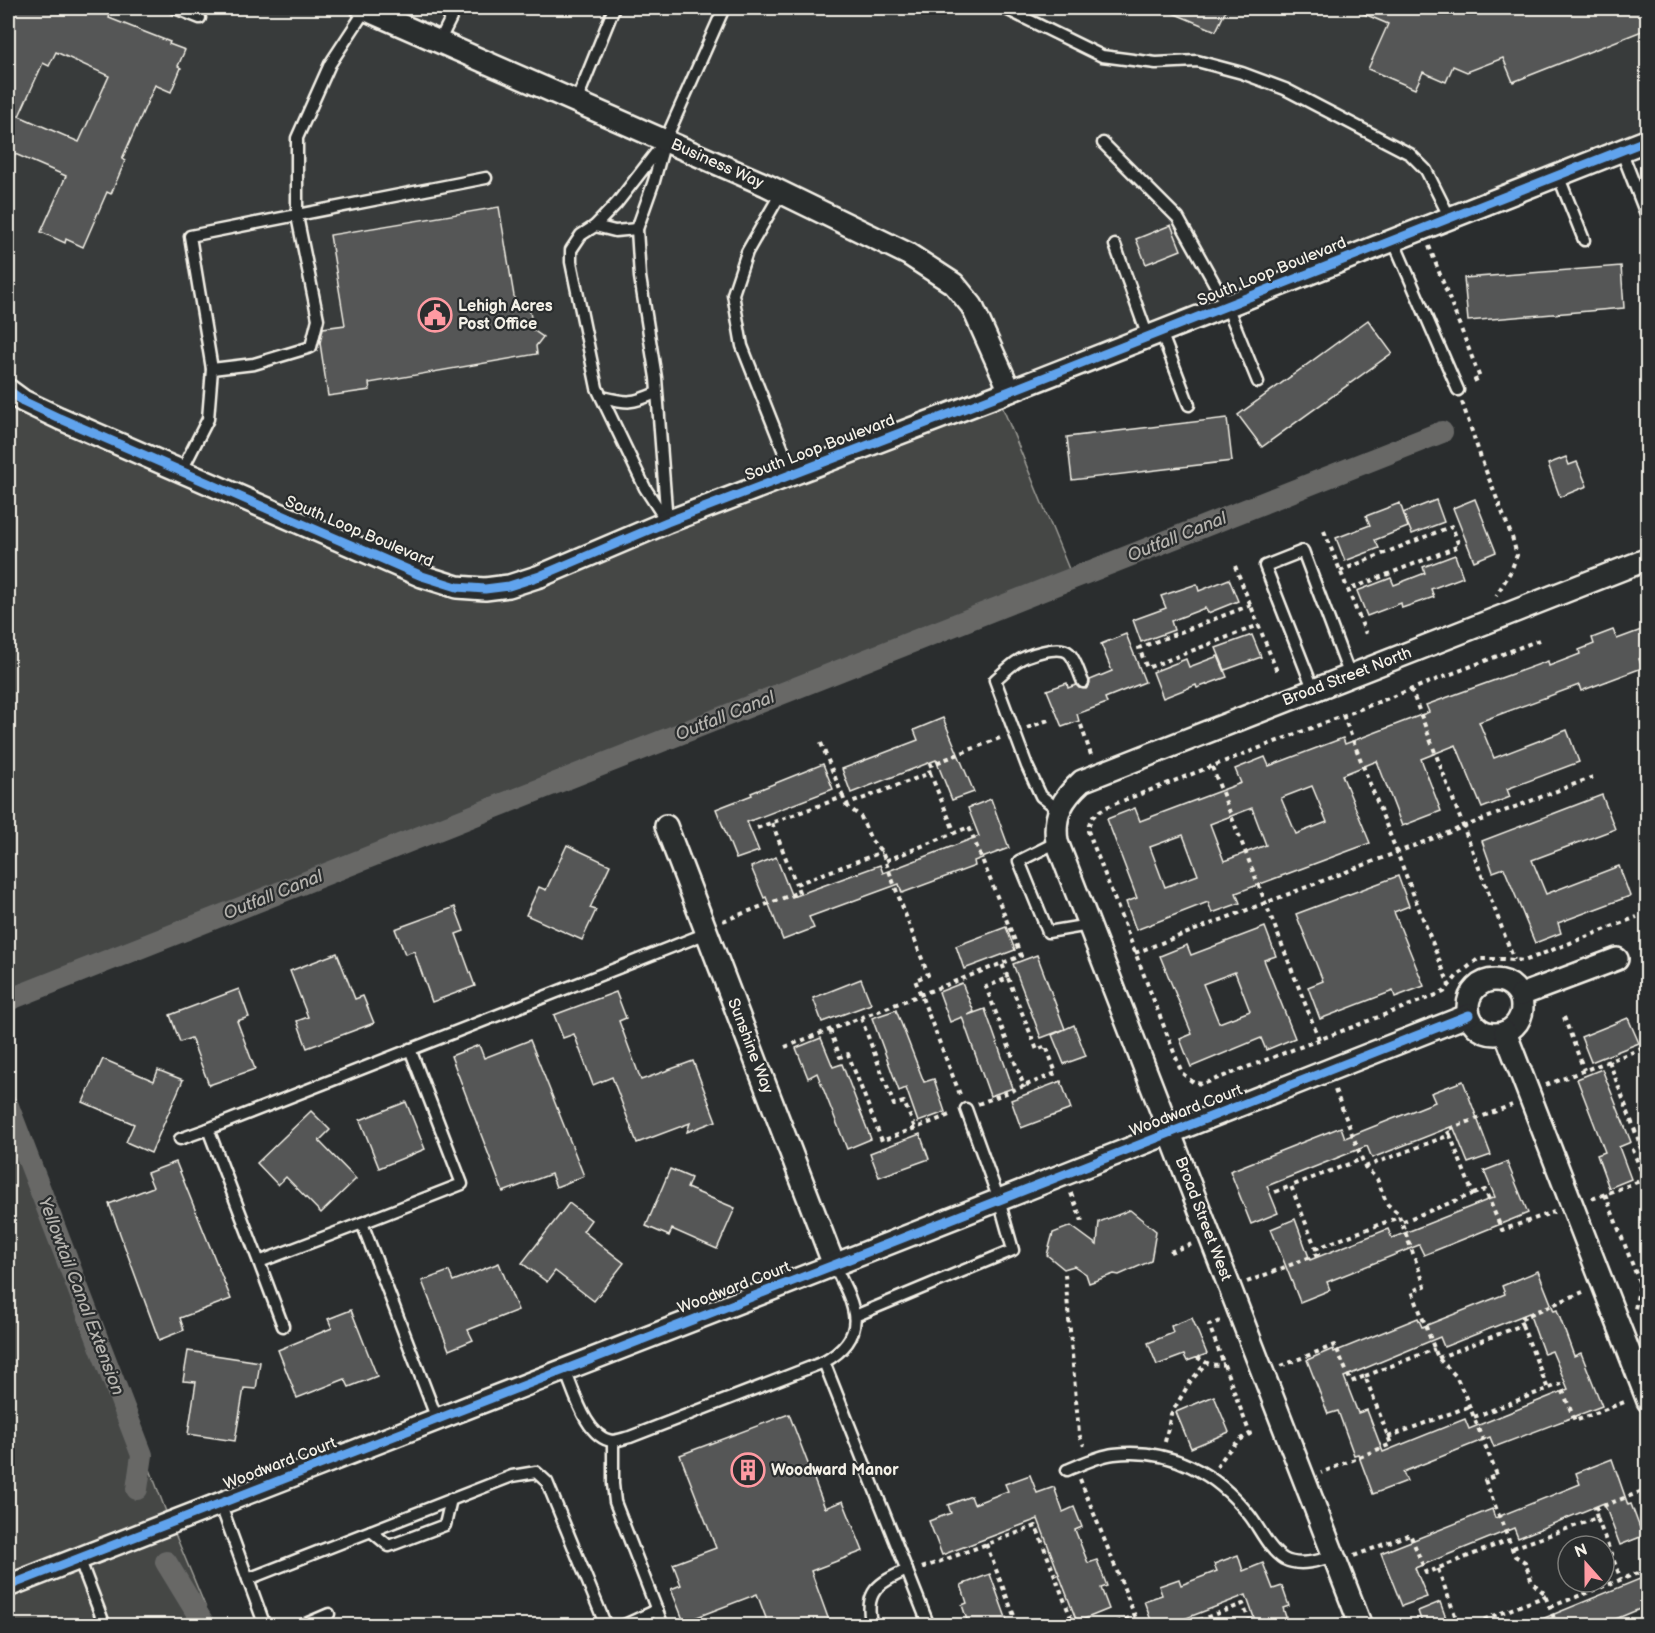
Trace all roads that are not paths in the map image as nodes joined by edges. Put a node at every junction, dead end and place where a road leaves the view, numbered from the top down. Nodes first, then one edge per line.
1 (175, 8) edge
2 (364, 8) edge
3 (456, 8) edge
4 (614, 8) edge
5 (724, 8) edge
6 (1004, 8) edge
7 (200, 18) dead end
8 (440, 42) junction
9 (576, 102) junction
10 (1647, 140) edge
11 (665, 141) junction
12 (1103, 143) dead end
13 (1621, 150) junction
14 (1558, 175) junction
15 (486, 178) dead end
16 (781, 193) junction
17 (1646, 214) edge
18 (297, 216) junction
19 (1450, 218) junction
20 (595, 226) junction
21 (637, 229) junction
22 (1393, 240) junction
23 (1584, 240) dead end
24 (1115, 245) dead end
25 (1227, 306) junction
26 (1154, 334) junction
27 (212, 369) junction
28 (1258, 382) dead end
29 (8, 390) edge
30 (1458, 390) road end
31 (1010, 391) junction
32 (656, 393) junction
33 (602, 397) junction
34 (1190, 405) dead end
35 (182, 472) junction
36 (793, 475) junction
37 (667, 522) junction
38 (1647, 559) edge
39 (1350, 676) junction
40 (1083, 682) dead end
41 (1314, 690) junction
42 (1060, 812) junction
43 (666, 826) dead end
44 (1057, 842) junction
45 (1089, 925) junction
46 (706, 931) junction
47 (1617, 959) dead end
48 (1521, 995) junction
49 (1469, 1015) junction
50 (1506, 1032) junction
51 (410, 1049) junction
52 (966, 1109) road end
53 (208, 1129) junction
54 (1170, 1134) junction
55 (180, 1139) dead end
56 (999, 1200) junction
57 (362, 1223) junction
58 (259, 1262) junction
59 (834, 1265) junction
60 (855, 1316) junction
61 (283, 1326) dead end
62 (824, 1362) junction
63 (565, 1370) junction
64 (1646, 1397) edge
65 (437, 1419) junction
66 (613, 1441) junction
67 (1071, 1469) road end
68 (451, 1499) junction
69 (220, 1503) junction
70 (371, 1531) junction
71 (79, 1558) junction
72 (1335, 1559) junction
73 (906, 1570) junction
74 (248, 1579) junction
75 (8, 1586) edge
76 (657, 1610) junction
77 (329, 1614) dead end
78 (105, 1626) edge
79 (265, 1626) edge
80 (301, 1626) edge
81 (606, 1626) edge
82 (622, 1626) edge
83 (663, 1626) edge
84 (872, 1626) edge
85 (929, 1626) edge
86 (1361, 1626) edge

1 - 7 lane
2 - 8 street, Business Way
2 - 18 lane
3 - 8 lane
4 - 9 lane
5 - 11 lane
6 - 19 lane
8 - 9 street, Business Way
9 - 11 street, Business Way
10 - 13 street, South Loop Boulevard
11 - 16 street, Business Way
11 - 20 lane
11 - 21 lane
12 - 25 lane
13 - 14 street, South Loop Boulevard
13 - 17 lane
14 - 19 street, South Loop Boulevard
14 - 23 lane
15 - 18 lane
16 - 31 street, Business Way
16 - 36 lane
18 - 27 lane
18 - 27 lane
19 - 22 street, South Loop Boulevard
20 - 21 lane
20 - 33 lane
21 - 32 lane
22 - 25 street, South Loop Boulevard
22 - 30 lane
24 - 26 lane
25 - 26 street, South Loop Boulevard
25 - 28 lane
26 - 31 street, South Loop Boulevard
26 - 34 lane
27 - 35 lane
29 - 35 street, South Loop Boulevard
31 - 36 street, South Loop Boulevard
32 - 33 lane
32 - 37 lane
33 - 37 lane
35 - 37 street, South Loop Boulevard
36 - 37 street, South Loop Boulevard
38 - 39 street, Broad Street North
39 - 41 street, Broad Street North
39 - 41 lane
40 - 42 lane
41 - 42 street, Broad Street North
42 - 44 street, Broad Street West
43 - 46 street, Sunshine Way
44 - 45 street, Broad Street West
44 - 45 lane
45 - 54 street, Broad Street West
46 - 51 lane
46 - 59 street, Sunshine Way
47 - 48 street
48 - 49 street
48 - 50 street
49 - 50 street
49 - 54 street, Woodward Court
50 - 64 street
51 - 53 lane
51 - 57 lane
52 - 56 lane
53 - 55 lane
53 - 58 lane
54 - 56 street, Woodward Court
54 - 72 street, Broad Street West
56 - 59 street, Woodward Court
56 - 60 lane
57 - 58 lane
57 - 65 lane
58 - 61 lane
59 - 60 lane
59 - 63 street, Woodward Court
60 - 62 lane
62 - 66 lane
62 - 73 lane
63 - 65 street, Woodward Court
63 - 66 lane
65 - 69 street, Woodward Court
66 - 76 lane
67 - 72 lane
68 - 70 lane
68 - 70 lane
68 - 81 lane
69 - 71 street, Woodward Court
69 - 74 lane
70 - 74 lane
71 - 75 street, Woodward Court
71 - 78 lane
72 - 86 street, Broad Street West
73 - 84 lane
73 - 85 lane
74 - 79 lane
76 - 82 lane
76 - 83 lane
77 - 80 lane

